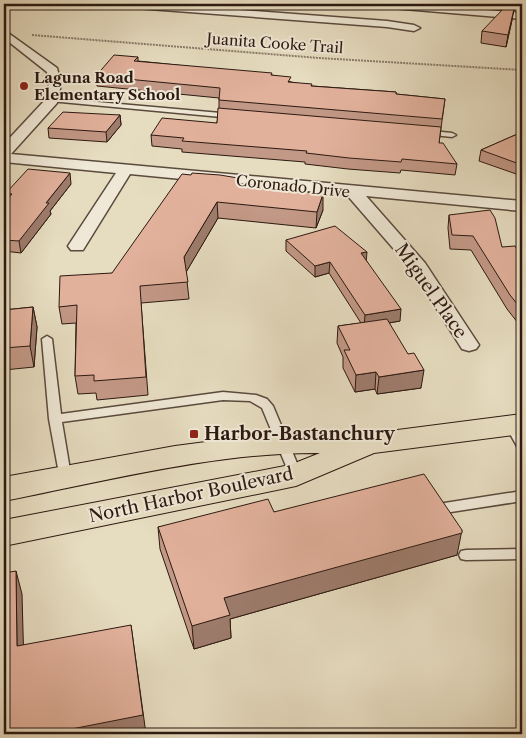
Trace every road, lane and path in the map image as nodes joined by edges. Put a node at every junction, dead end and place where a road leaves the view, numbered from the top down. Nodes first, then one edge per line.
1 (122, 4) edge
2 (380, 4) edge
3 (522, 16) edge
4 (414, 28) dead end
5 (4, 33) edge
6 (26, 34) dead end
7 (522, 70) edge
8 (52, 100) junction
9 (237, 117) edge
10 (414, 132) edge
11 (452, 135) dead end
12 (4, 153) edge
13 (4, 158) edge
14 (126, 169) junction
15 (353, 192) junction
16 (522, 206) edge
17 (77, 246) dead end
18 (47, 339) dead end
19 (469, 345) dead end
20 (55, 419) junction
21 (519, 431) edge
22 (283, 442) junction
23 (374, 443) junction
24 (296, 475) junction
25 (65, 476) junction
26 (4, 489) edge
27 (522, 496) edge
28 (438, 509) edge
29 (4, 533) edge
30 (522, 554) edge
31 (466, 555) dead end

1 - 4 street
2 - 3 street
5 - 8 street
6 - 7 path, Juanita Cooke Trail
8 - 9 lane
8 - 12 street
10 - 11 lane
13 - 14 street, Coronado Drive
14 - 15 street, Coronado Drive
14 - 17 street
15 - 16 street, Coronado Drive
15 - 19 street, Miguel Place
18 - 20 lane
20 - 22 lane
20 - 25 lane
21 - 23 main road, North Harbor Boulevard
22 - 23 main road, North Harbor Boulevard
22 - 24 lane
22 - 25 main road, North Harbor Boulevard
23 - 24 main road, North Harbor Boulevard
24 - 29 main road, North Harbor Boulevard
25 - 26 main road, North Harbor Boulevard
27 - 28 lane
30 - 31 lane

